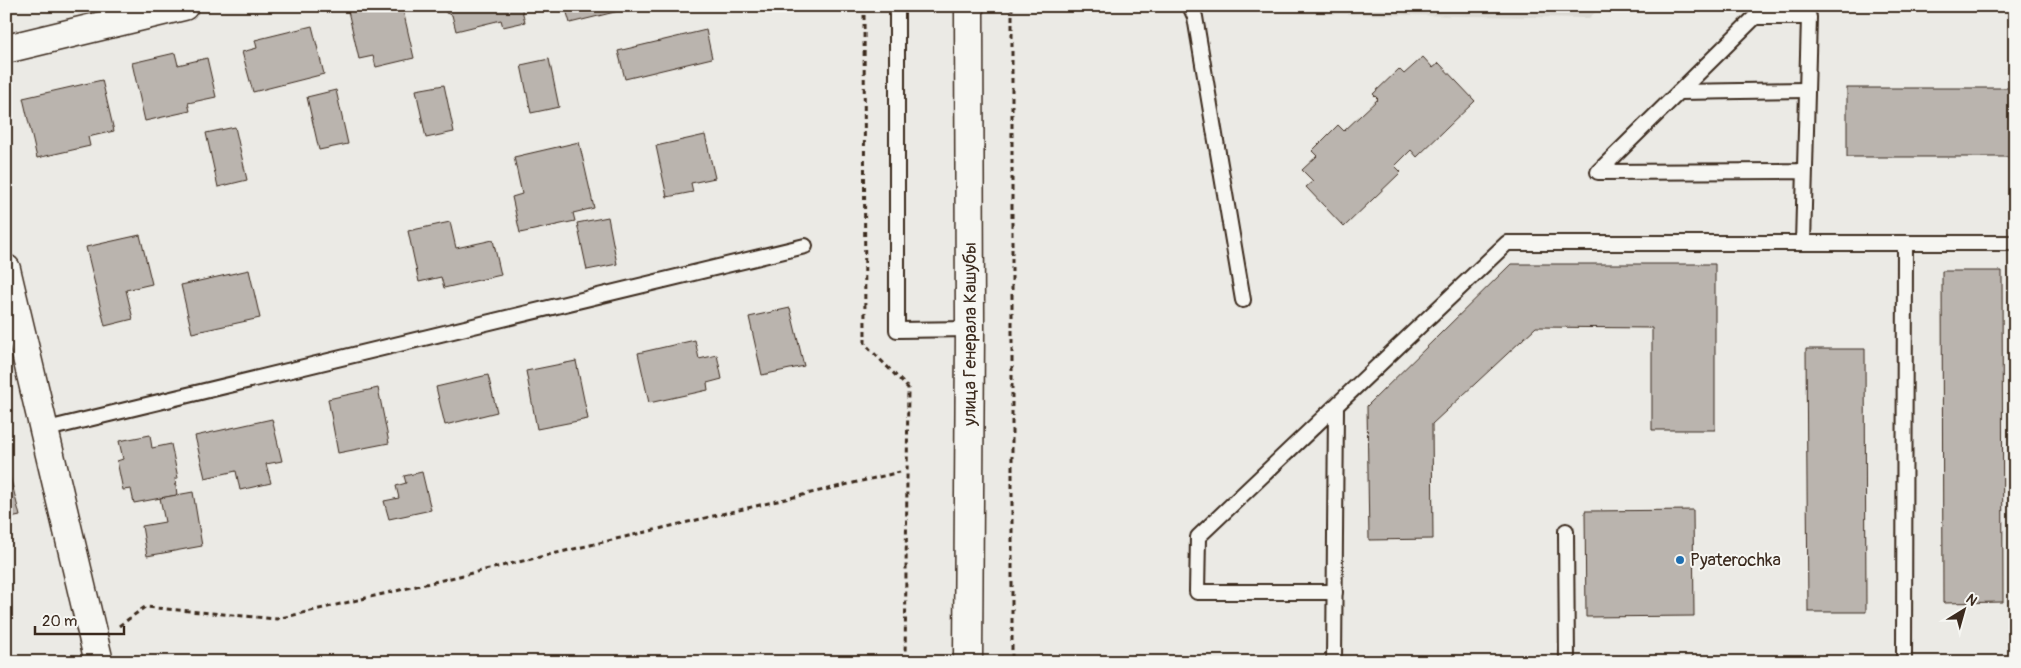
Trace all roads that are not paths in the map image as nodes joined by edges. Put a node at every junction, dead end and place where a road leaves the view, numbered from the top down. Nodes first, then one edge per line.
1 (184, 6) edge
2 (897, 6) edge
3 (969, 6) edge
4 (1190, 6) edge
5 (6, 49) edge
6 (1807, 90) junction
7 (1679, 92) junction
8 (1805, 171) junction
9 (1803, 243) junction
10 (1905, 243) junction
11 (2015, 243) edge
12 (805, 246) dead end
13 (6, 269) edge
14 (1242, 300) dead end
15 (970, 329) junction
16 (1336, 407) junction
17 (43, 430) junction
18 (1566, 531) dead end
19 (1335, 592) junction
20 (98, 662) edge
21 (968, 662) edge
22 (1334, 662) edge
23 (1567, 662) edge
24 (1904, 662) edge

1 - 5 street
2 - 15 lane
3 - 15 street, улица Генерала Кашубы
4 - 14 lane
6 - 7 lane
6 - 7 lane
6 - 8 lane
7 - 8 lane
8 - 9 lane
9 - 10 lane
9 - 16 lane
10 - 11 lane
10 - 24 lane
12 - 17 lane
13 - 17 street
15 - 21 street, улица Генерала Кашубы
16 - 19 lane
16 - 19 lane
17 - 20 street
18 - 23 lane
19 - 22 lane

